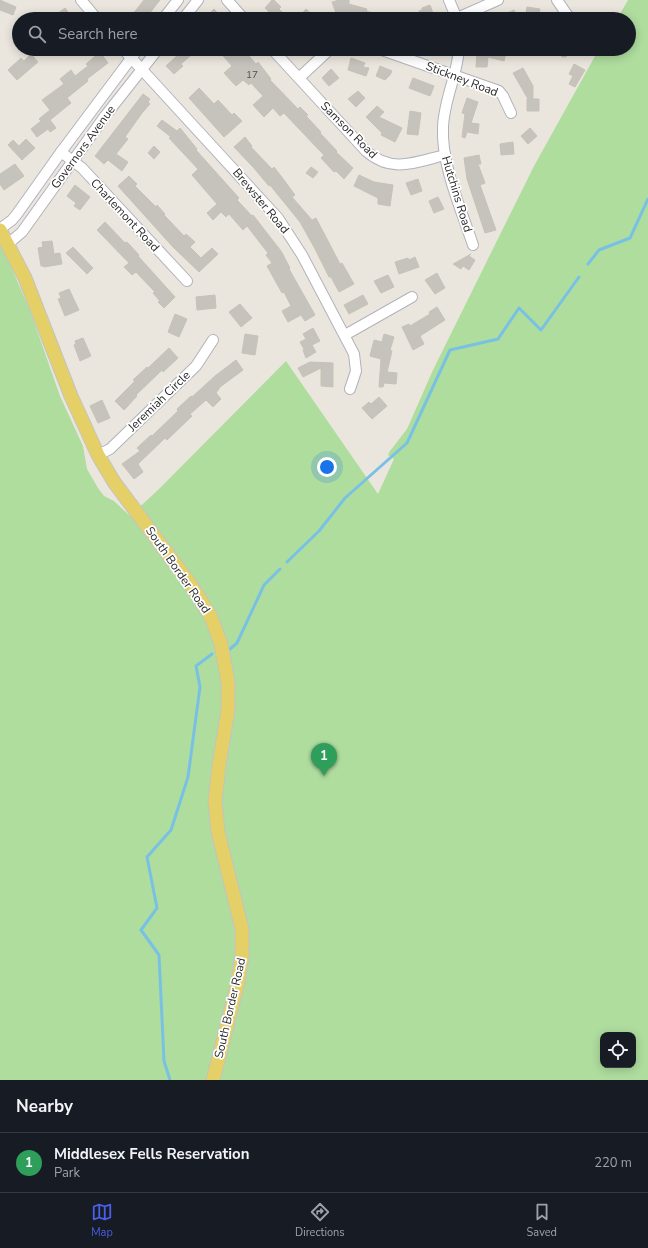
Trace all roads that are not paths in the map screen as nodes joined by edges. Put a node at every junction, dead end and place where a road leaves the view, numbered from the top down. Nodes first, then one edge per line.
1 (81, 0) edge
2 (178, 0) edge
3 (198, 0) edge
4 (227, 0) edge
5 (449, 0) edge
6 (498, 0) edge
7 (557, 0) edge
8 (91, 12) edge
9 (169, 12) edge
10 (188, 12) edge
11 (238, 12) edge
12 (454, 12) edge
13 (471, 12) edge
14 (565, 12) edge
15 (153, 56) edge
16 (279, 56) edge
17 (323, 56) edge
18 (399, 56) edge
19 (458, 56) edge
20 (131, 58) joint
21 (142, 70) junction
22 (455, 75) junction
23 (299, 78) junction
24 (511, 113) dead end
25 (61, 152) junction
26 (445, 155) junction
27 (73, 160) junction
28 (0, 229) edge
29 (8, 244) junction
30 (473, 245) dead end
31 (187, 281) dead end
32 (412, 297) dead end
33 (344, 335) junction
34 (213, 340) dead end
35 (350, 390) dead end
36 (98, 455) junction
37 (213, 1080) edge

1 - 8 street
2 - 9 street
3 - 10 street
4 - 11 street
5 - 12 street
6 - 13 street
7 - 14 street
15 - 21 street, Governors Avenue
16 - 23 street, Samson Road
17 - 23 street
18 - 22 street, Stickney Road
19 - 22 street, Hutchins Road
20 - 21 street, Brewster Road
20 - 25 street, Governors Avenue
21 - 27 street, Governors Avenue
21 - 33 street, Brewster Road
22 - 24 street, Stickney Road
22 - 26 street, Hutchins Road
23 - 26 street, Samson Road
25 - 27 street, Charlemont Road
25 - 28 street, Governors Avenue
26 - 30 street, Hutchins Road
27 - 29 street, Governors Avenue
27 - 31 street, Charlemont Road
28 - 29 main road, South Border Road
29 - 36 main road, South Border Road
32 - 33 street
33 - 35 street, Brewster Road
34 - 36 street, Jeremiah Circle
36 - 37 main road, South Border Road

